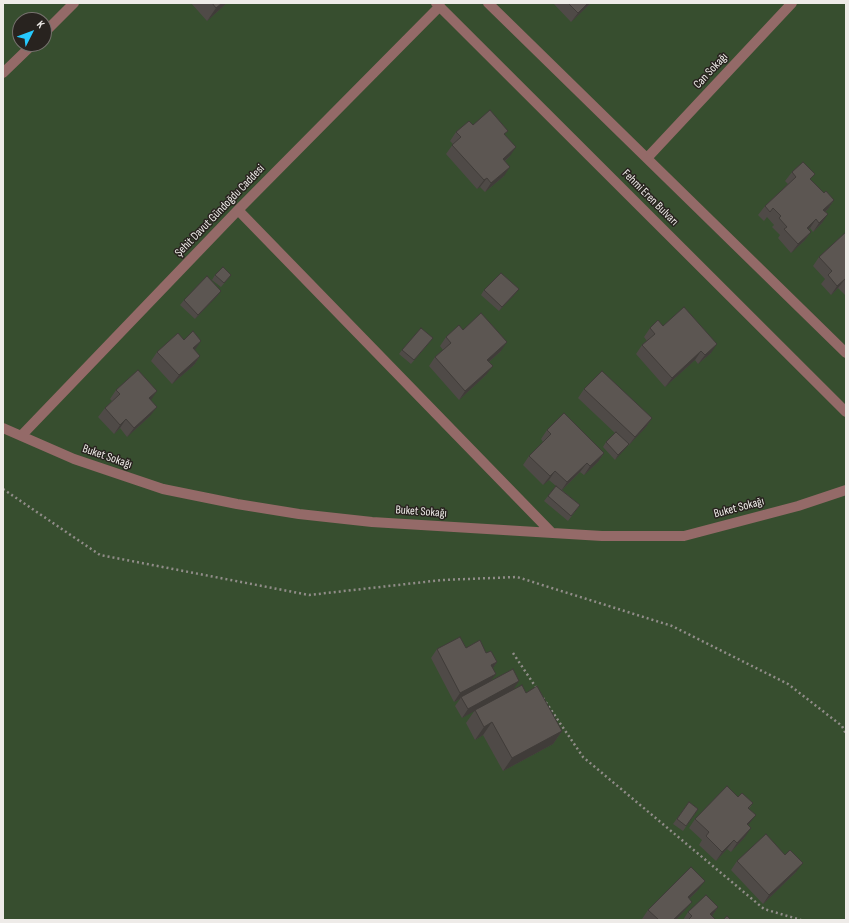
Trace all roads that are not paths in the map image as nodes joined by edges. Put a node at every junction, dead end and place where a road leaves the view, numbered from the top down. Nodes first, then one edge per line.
1 (74, 3) edge
2 (488, 3) edge
3 (792, 3) edge
4 (438, 5) edge
5 (52, 25) edge
6 (24, 52) edge
7 (3, 73) edge
8 (648, 158) junction
9 (238, 210) junction
10 (846, 353) edge
11 (846, 412) edge
12 (3, 428) edge
13 (21, 436) junction
14 (846, 490) edge
15 (552, 533) junction

1 - 5 street
2 - 8 street
3 - 8 street, Can Sokağı
4 - 9 street, Şehit Davut Gündoğdu Caddesi
4 - 11 street, Fehmi Eren Bulvarı
6 - 7 street
8 - 10 street
9 - 13 street, Şehit Davut Gündoğdu Caddesi
9 - 15 street
12 - 13 street, Buket Sokağı
13 - 15 street, Buket Sokağı
14 - 15 street, Buket Sokağı

